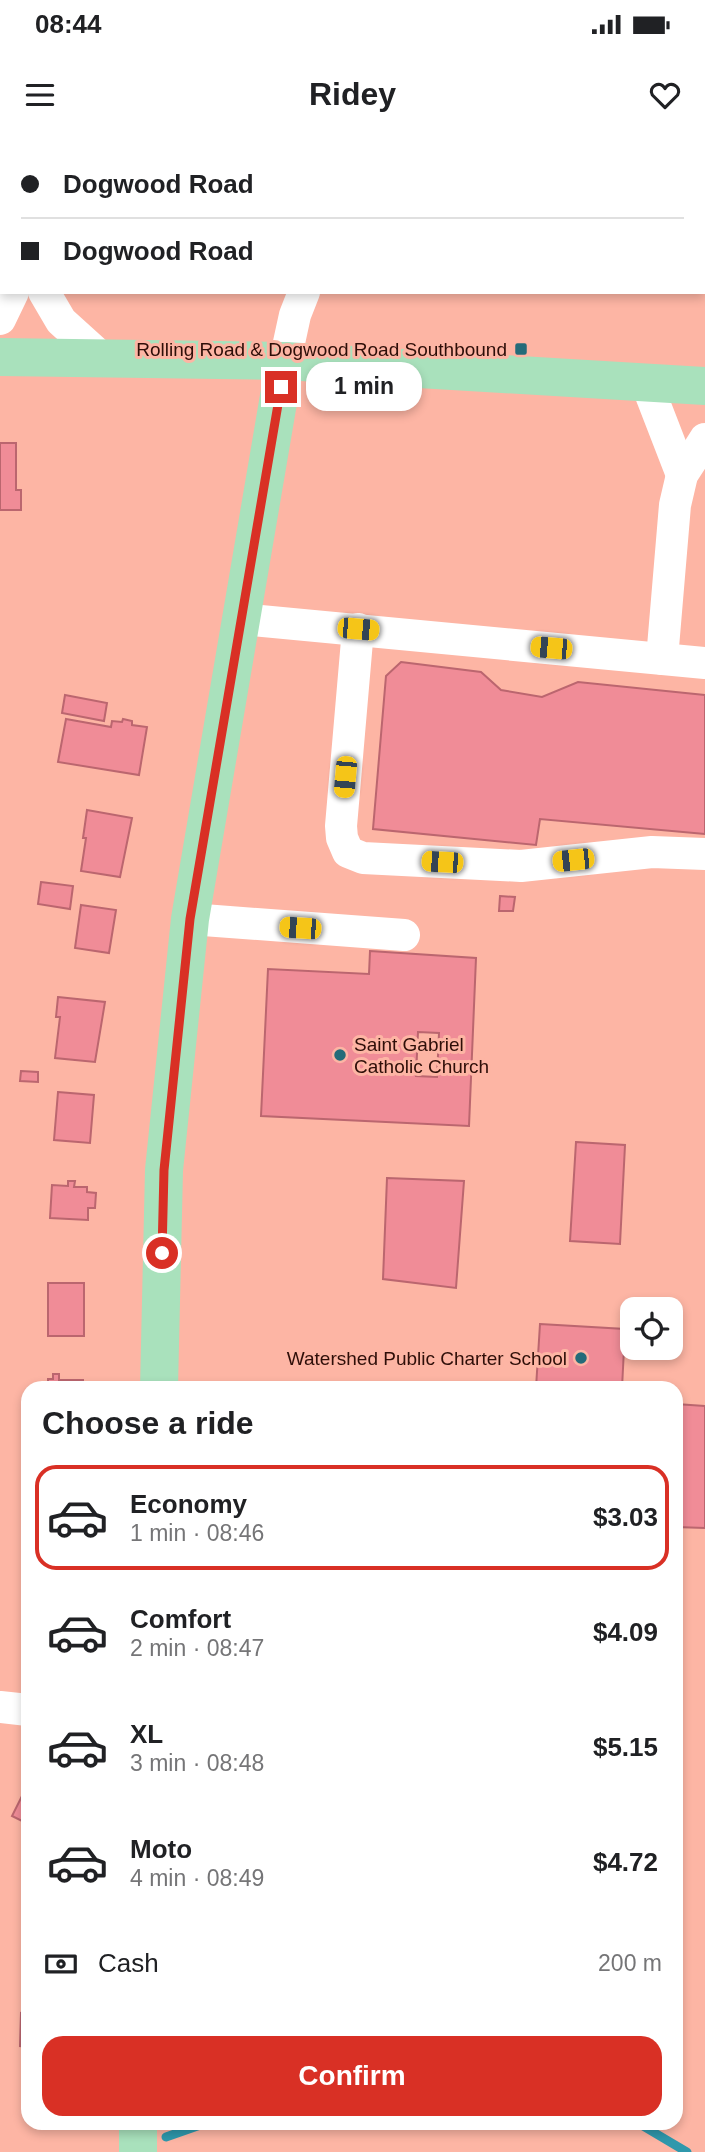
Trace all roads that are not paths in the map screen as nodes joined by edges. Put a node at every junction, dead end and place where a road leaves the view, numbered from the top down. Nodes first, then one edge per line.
1 (12, 294) edge
2 (45, 294) edge
3 (303, 294) edge
4 (0, 318) edge
5 (0, 357) edge
6 (103, 359) junction
7 (285, 361) junction
8 (646, 382) junction
9 (705, 386) edge
10 (705, 439) edge
11 (682, 475) junction
12 (242, 619) junction
13 (358, 629) junction
14 (662, 659) junction
15 (705, 663) edge
16 (705, 854) edge
17 (190, 919) junction
18 (404, 935) dead end
19 (159, 1381) edge
20 (0, 1707) edge
21 (21, 1709) edge
22 (138, 2130) edge
23 (138, 2152) edge

1 - 4 street
2 - 6 street
3 - 7 street
5 - 6 main road
6 - 7 main road
7 - 8 main road
7 - 12 main road
8 - 9 main road
8 - 11 street
10 - 11 street
11 - 14 street
12 - 13 street
12 - 17 main road
13 - 14 street
13 - 16 street
14 - 15 street
17 - 18 street
17 - 19 main road
20 - 21 street
22 - 23 main road

